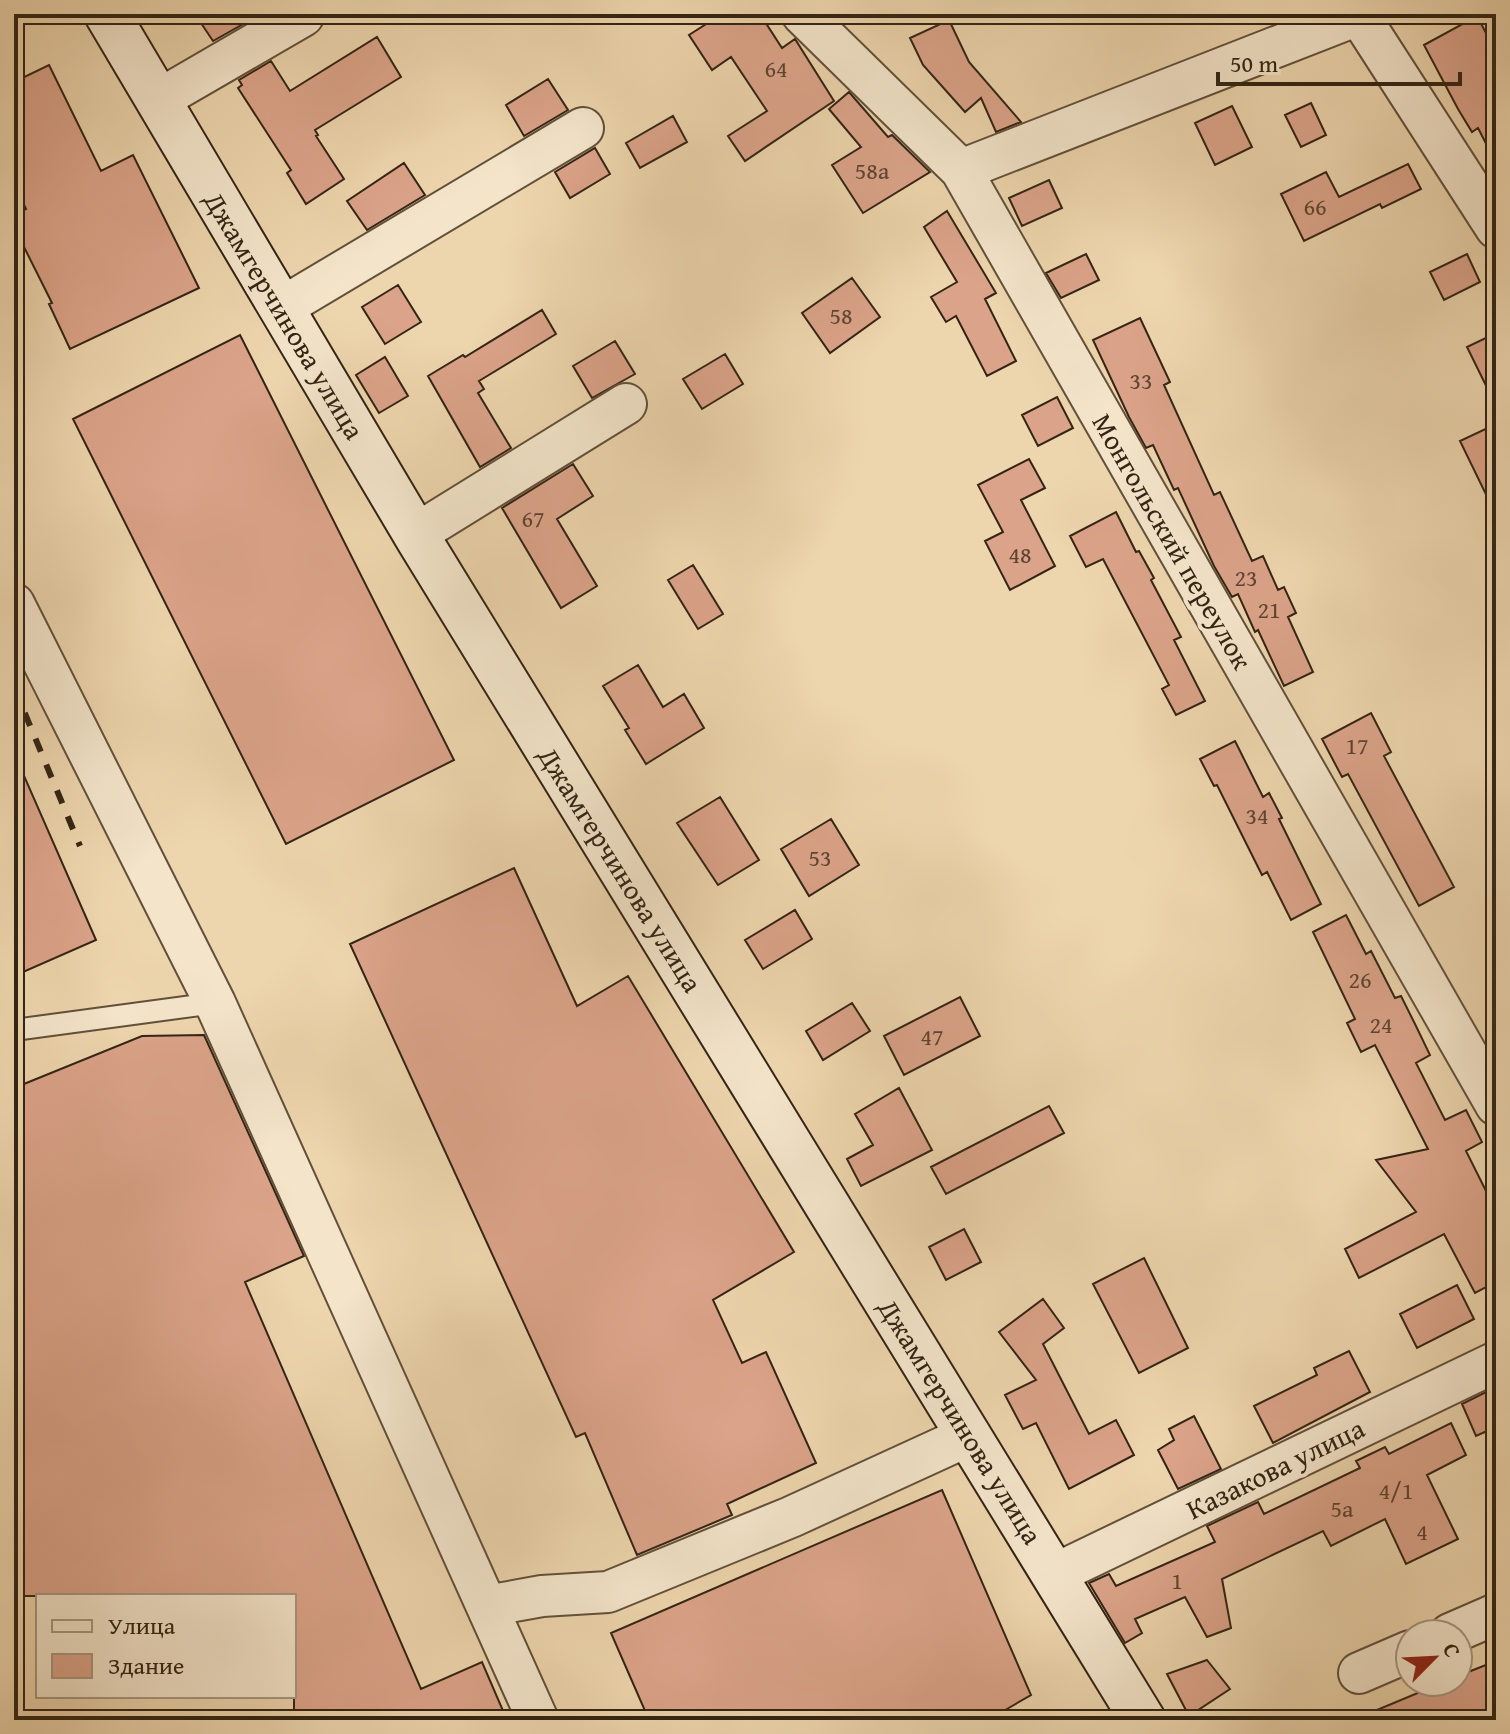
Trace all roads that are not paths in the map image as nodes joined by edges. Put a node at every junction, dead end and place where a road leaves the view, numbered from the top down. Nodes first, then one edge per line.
1 (107, 14) edge
2 (802, 14) edge
3 (1358, 14) edge
4 (303, 16) dead end
5 (158, 100) junction
6 (583, 128) dead end
7 (961, 170) junction
8 (1496, 228) edge
9 (281, 308) junction
10 (626, 404) dead end
11 (416, 534) junction
12 (14, 604) edge
13 (215, 1003) junction
14 (14, 1030) edge
15 (1496, 1105) edge
16 (1496, 1362) edge
17 (970, 1435) junction
18 (1055, 1574) junction
19 (487, 1606) junction
20 (1496, 1614) edge
21 (1474, 1624) edge
22 (1394, 1658) edge
23 (1359, 1673) dead end
24 (538, 1720) edge
25 (1143, 1720) edge

1 - 5 street, Джамгерчинова улица
2 - 7 street, Монгольский переулок
3 - 7 street
3 - 8 street
4 - 5 street
5 - 9 street, Джамгерчинова улица
6 - 9 street
7 - 15 street, Монгольский переулок
9 - 11 street, Джамгерчинова улица
10 - 11 street
11 - 17 street, Джамгерчинова улица
12 - 13 street
13 - 14 lane
13 - 19 street
16 - 18 street, Казакова улица
17 - 18 street, Джамгерчинова улица
17 - 19 street
18 - 25 street, Джамгерчинова улица
19 - 24 street
20 - 21 street
22 - 23 street

